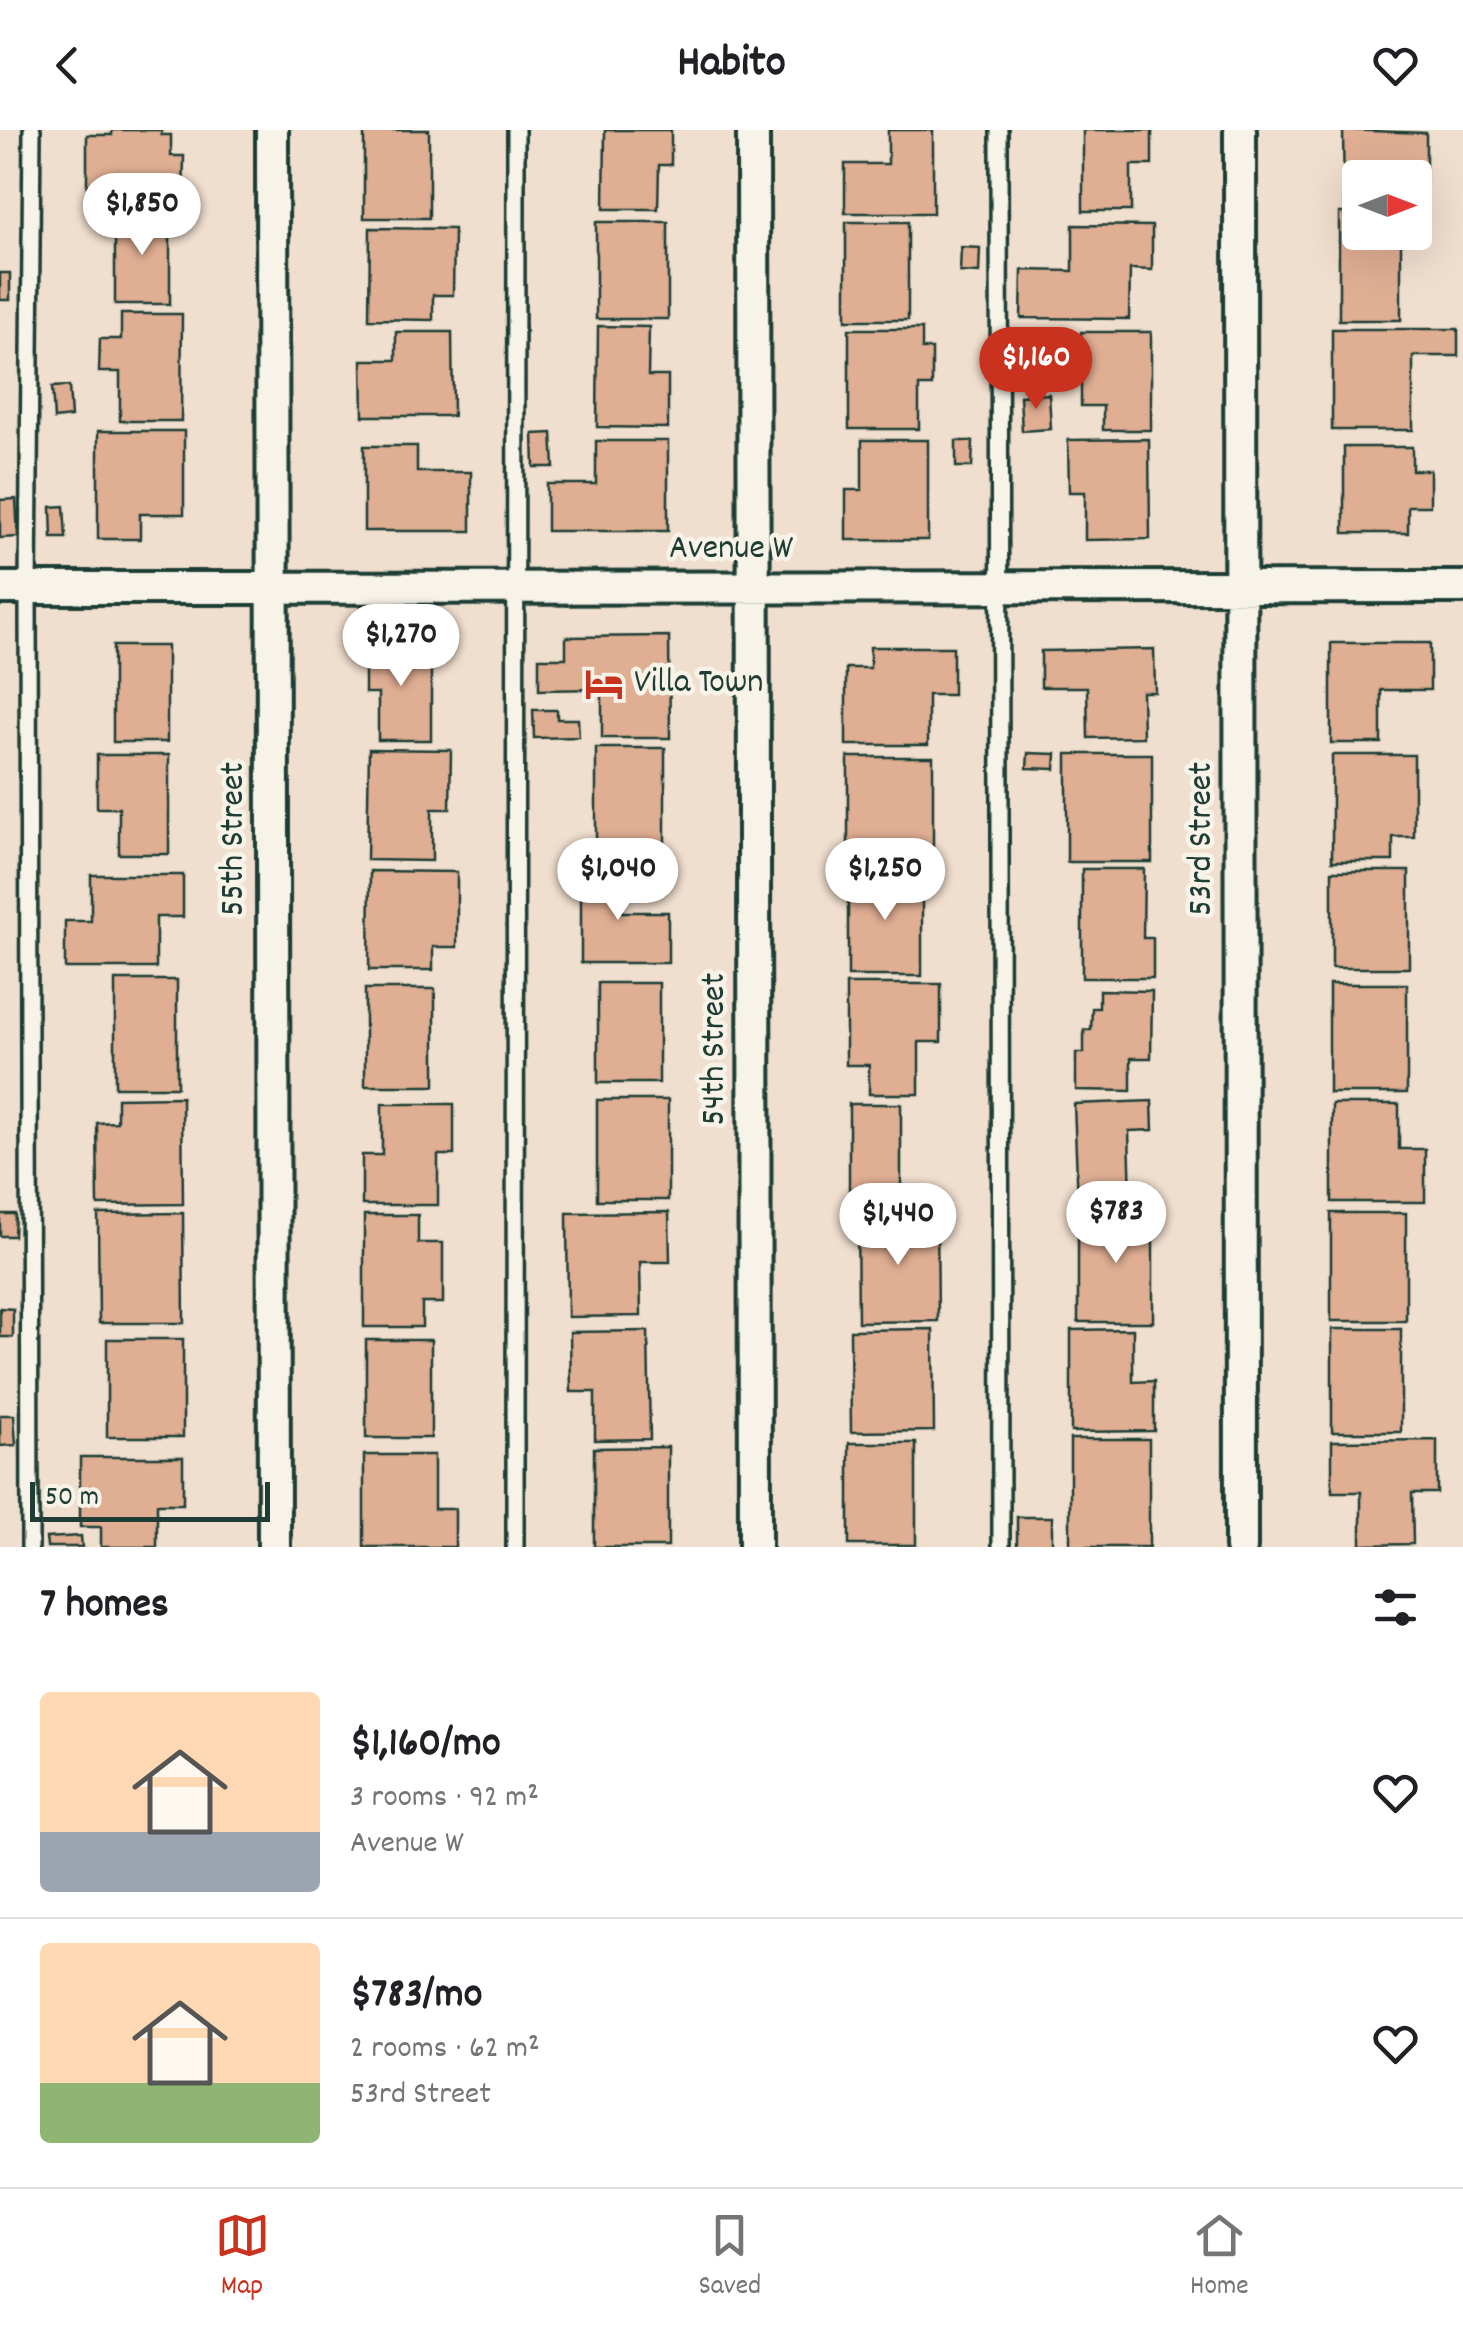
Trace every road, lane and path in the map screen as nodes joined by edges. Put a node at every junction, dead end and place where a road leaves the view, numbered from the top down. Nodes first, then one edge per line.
1 (32, 130) edge
2 (272, 130) edge
3 (516, 130) edge
4 (754, 130) edge
5 (999, 130) edge
6 (1240, 130) edge
7 (516, 587) junction
8 (752, 587) junction
9 (998, 587) junction
10 (1240, 587) junction
11 (1463, 587) edge
12 (14, 588) edge
13 (272, 588) junction
14 (30, 1547) edge
15 (274, 1547) edge
16 (515, 1547) edge
17 (756, 1547) edge
18 (1001, 1547) edge
19 (1241, 1547) edge

1 - 12 lane
2 - 13 street, 55th Street
3 - 7 lane
4 - 8 street, 54th Street
5 - 9 lane
6 - 10 street, 53rd Street
7 - 8 street, Avenue W
7 - 13 street, Avenue W
7 - 16 lane
8 - 9 street, Avenue W
8 - 17 street, 54th Street
9 - 10 street, Avenue W
9 - 18 lane
10 - 11 street, Avenue W
10 - 19 street, 53rd Street
12 - 13 street, Avenue W
12 - 14 lane
13 - 15 street, 55th Street

